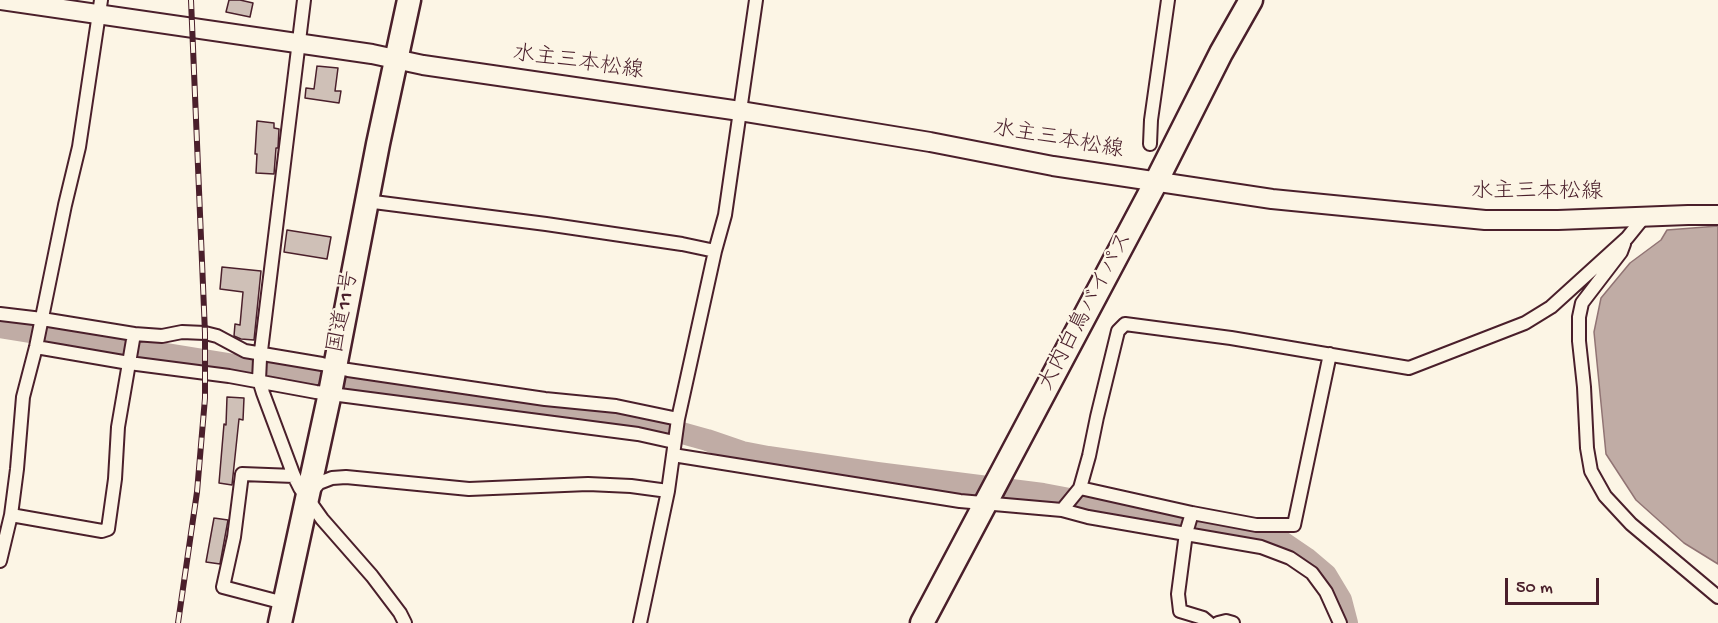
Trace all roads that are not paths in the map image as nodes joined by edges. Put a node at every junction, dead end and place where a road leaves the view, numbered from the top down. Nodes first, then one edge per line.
1 (1, 0) edge
2 (304, 0) edge
3 (409, 0) edge
4 (756, 0) edge
5 (1168, 0) edge
6 (1251, 0) edge
7 (100, 7) edge
8 (300, 44) junction
9 (395, 60) junction
10 (740, 111) junction
11 (1150, 144) dead end
12 (1157, 180) junction
13 (366, 201) junction
14 (1718, 201) edge
15 (1688, 215) junction
16 (1718, 215) edge
17 (1644, 217) junction
18 (1627, 238) junction
19 (715, 251) junction
20 (0, 314) edge
21 (42, 319) junction
22 (134, 334) junction
23 (36, 347) junction
24 (1330, 354) junction
25 (260, 357) junction
26 (129, 363) junction
27 (332, 380) junction
28 (260, 381) junction
29 (678, 420) junction
30 (675, 440) junction
31 (673, 455) junction
32 (294, 476) junction
33 (1078, 489) junction
34 (668, 491) junction
35 (990, 492) junction
36 (307, 497) junction
37 (1063, 508) junction
38 (1192, 514) junction
39 (11, 515) junction
40 (1187, 532) junction
41 (0, 561) edge
42 (1718, 597) edge
43 (282, 613) edge
44 (405, 623) edge
45 (640, 623) edge
46 (922, 623) edge
47 (1209, 623) edge
48 (1218, 623) edge
49 (1233, 623) edge
50 (1340, 623) edge

1 - 7 main road, 水主三本松線
2 - 8 street
3 - 9 highway, 国道11号
4 - 10 street
5 - 11 street
6 - 12 highway, 大内白鳥バイパス
7 - 8 main road, 水主三本松線
7 - 21 street
8 - 9 main road, 水主三本松線
8 - 25 street
9 - 10 main road, 水主三本松線
9 - 13 highway, 国道11号
10 - 12 main road, 水主三本松線
10 - 19 street
12 - 17 main road, 水主三本松線
12 - 35 highway, 大内白鳥バイパス
13 - 19 street
13 - 27 highway, 国道11号
14 - 15 main road
15 - 16 main road, 水主三本松線
15 - 17 main road, 水主三本松線
17 - 18 street
18 - 24 street
18 - 42 street
19 - 29 street
20 - 21 street
21 - 22 street
21 - 23 street
22 - 25 street
22 - 26 street
23 - 26 street
23 - 39 street
24 - 33 street
24 - 38 street
25 - 27 street
25 - 28 street
26 - 28 street
26 - 39 street
27 - 28 street
27 - 29 street
27 - 30 street
27 - 36 highway, 国道11号
28 - 32 street
29 - 30 street
30 - 31 street
31 - 34 street
31 - 35 street
32 - 36 street
32 - 43 street
33 - 37 street
33 - 38 street
34 - 36 street
34 - 45 street
35 - 37 street
35 - 46 highway, 大内白鳥バイパス
36 - 43 highway, 国道11号
36 - 44 street
37 - 40 street
38 - 40 street
39 - 41 street
40 - 47 street
40 - 50 street
48 - 49 street

